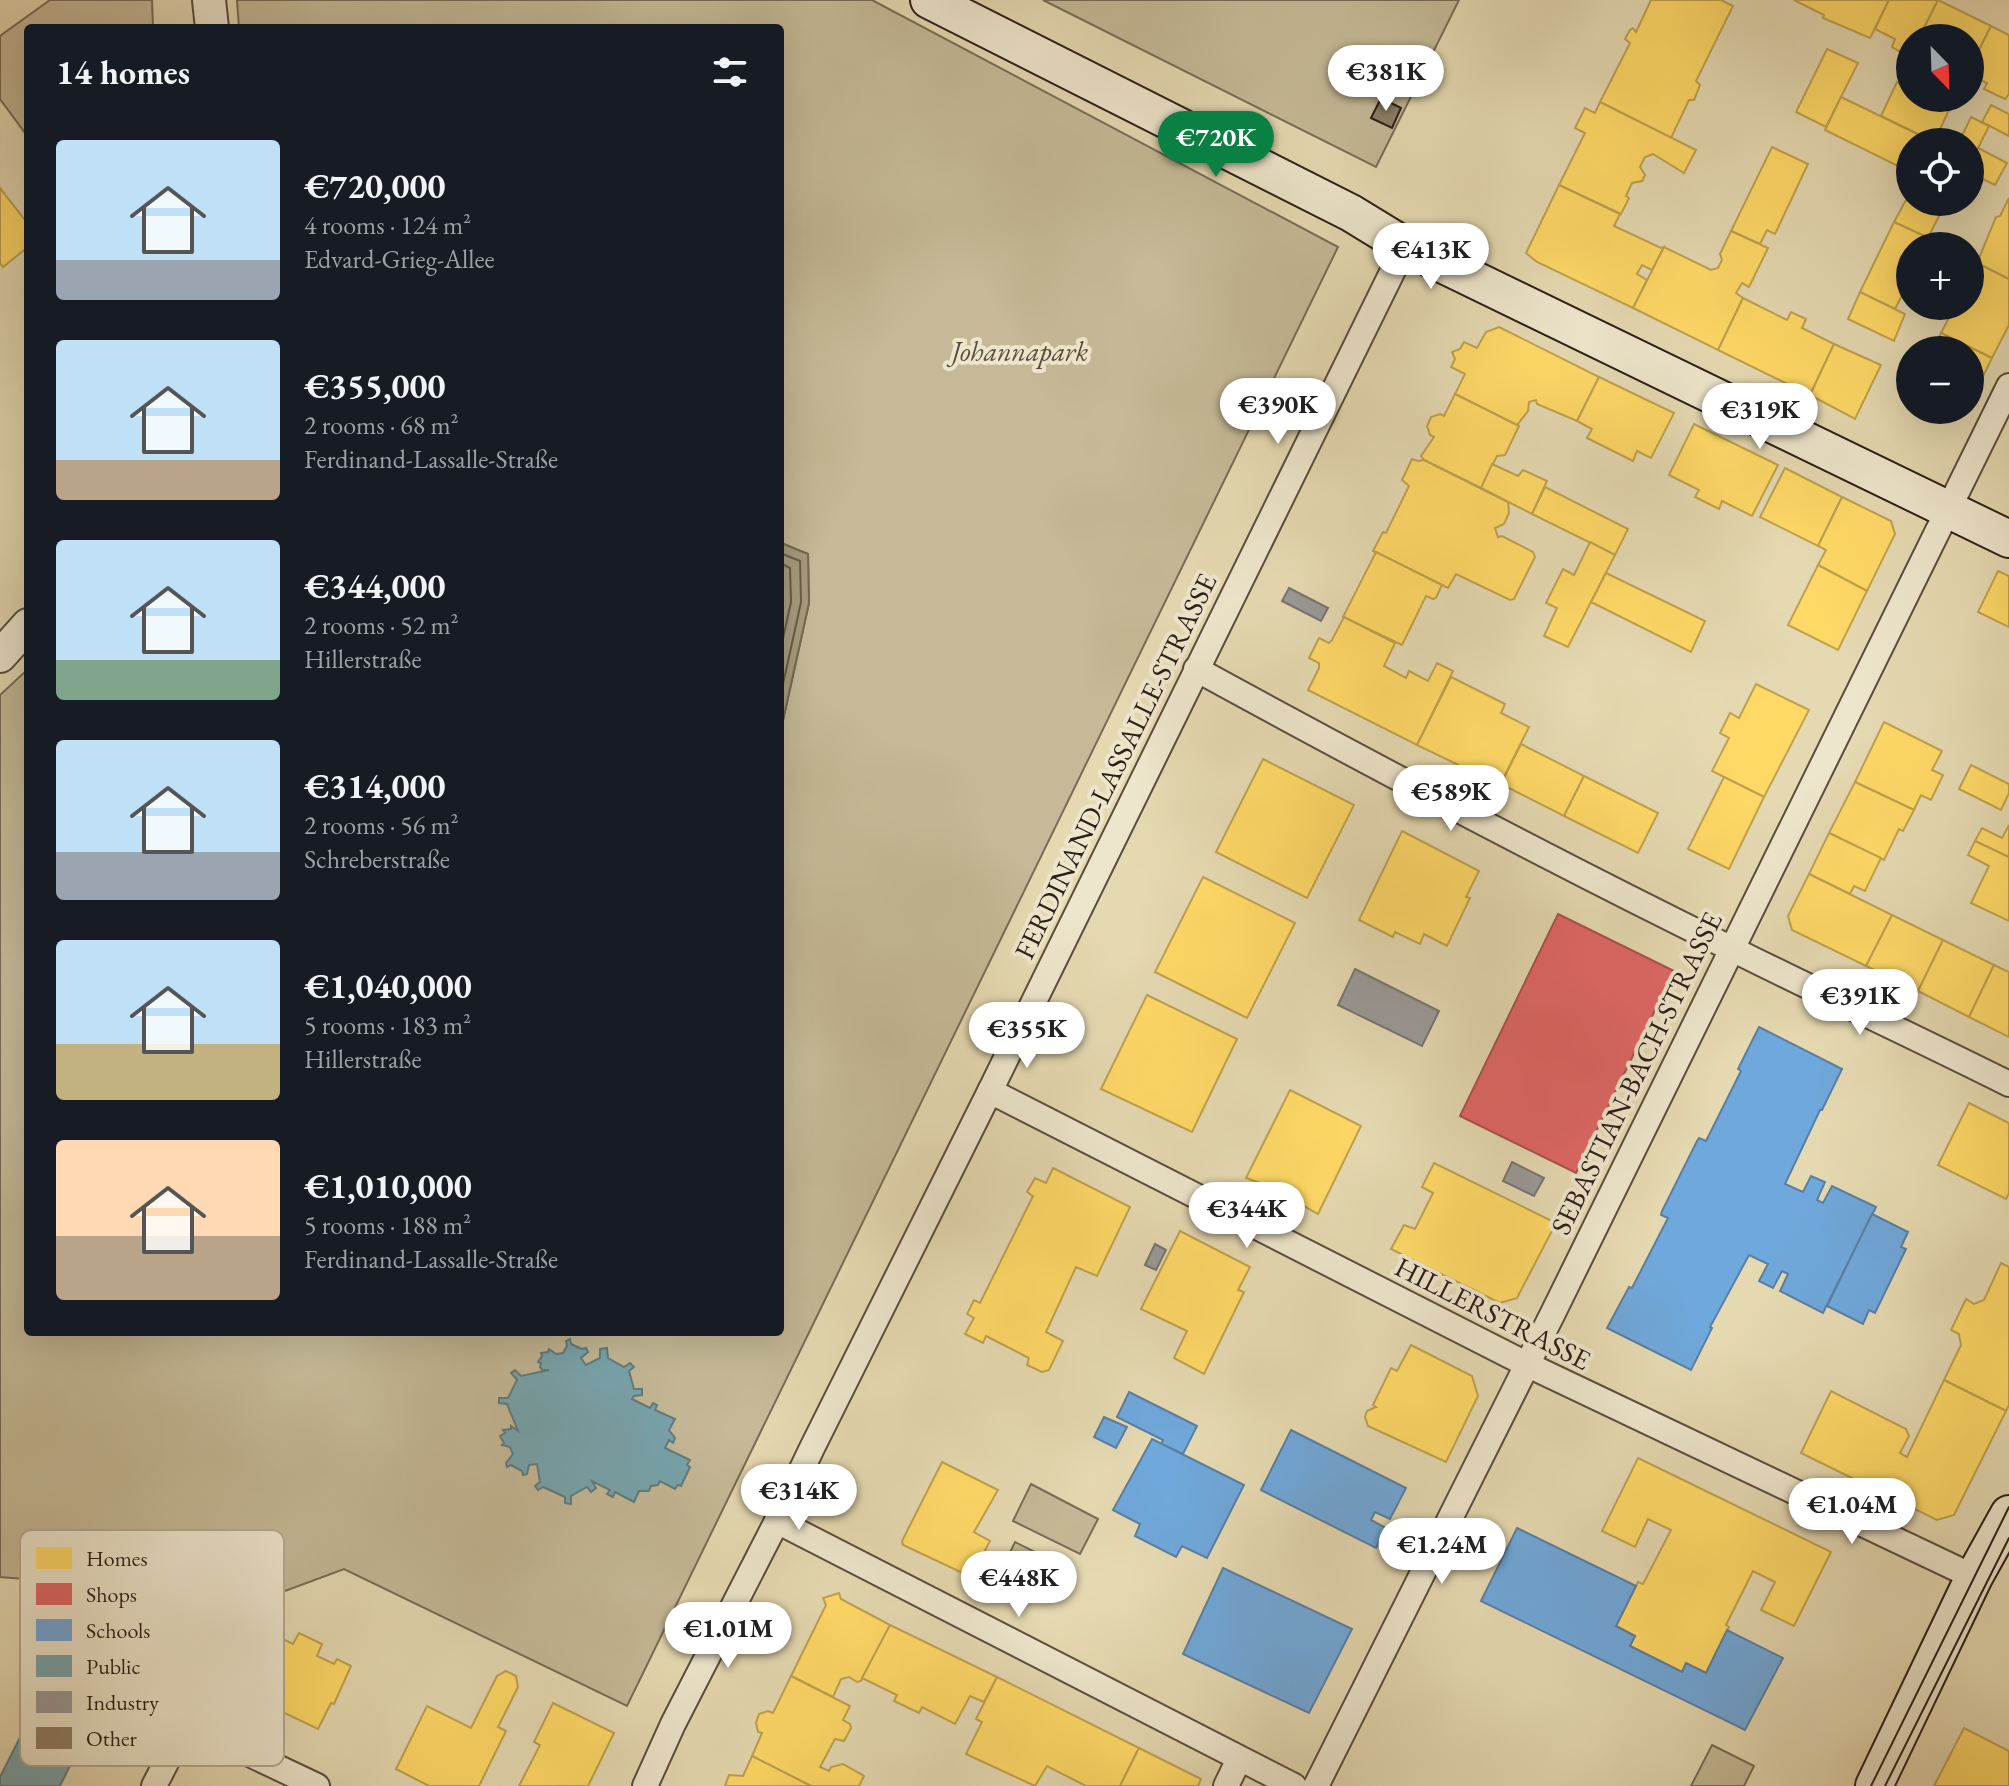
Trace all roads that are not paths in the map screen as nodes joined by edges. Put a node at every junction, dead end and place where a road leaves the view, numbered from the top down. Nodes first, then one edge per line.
1 (209, 0) edge
2 (929, 0) edge
3 (212, 24) edge
4 (1405, 246) junction
5 (2009, 386) edge
6 (1946, 510) junction
7 (2009, 539) edge
8 (24, 629) edge
9 (0, 656) edge
10 (1196, 669) junction
11 (1731, 949) junction
12 (2009, 1084) edge
13 (990, 1091) junction
14 (1526, 1364) junction
15 (2009, 1514) edge
16 (777, 1521) junction
17 (1974, 1577) junction
18 (1239, 1759) junction
19 (164, 1766) edge
20 (275, 1766) edge
21 (154, 1786) edge
22 (317, 1786) edge
23 (645, 1786) edge
24 (1226, 1786) edge
25 (1294, 1786) edge
26 (1316, 1786) edge
27 (1874, 1786) edge

1 - 3 street
2 - 4 main road
4 - 6 main road
4 - 10 street, FERDINAND-LASSALLE-STRASSE
5 - 6 street, SEBASTIAN-BACH-STRASSE
6 - 7 main road
6 - 11 street, SEBASTIAN-BACH-STRASSE
8 - 9 street
10 - 11 street
10 - 13 street, FERDINAND-LASSALLE-STRASSE
11 - 12 street
11 - 14 street, SEBASTIAN-BACH-STRASSE
13 - 14 street, HILLERSTRASSE
13 - 16 street, FERDINAND-LASSALLE-STRASSE
14 - 17 street, HILLERSTRASSE
14 - 26 street, SEBASTIAN-BACH-STRASSE
15 - 17 main road
16 - 18 street
16 - 23 street, FERDINAND-LASSALLE-STRASSE
17 - 27 main road
18 - 24 street
18 - 25 street
19 - 21 street
20 - 22 street

